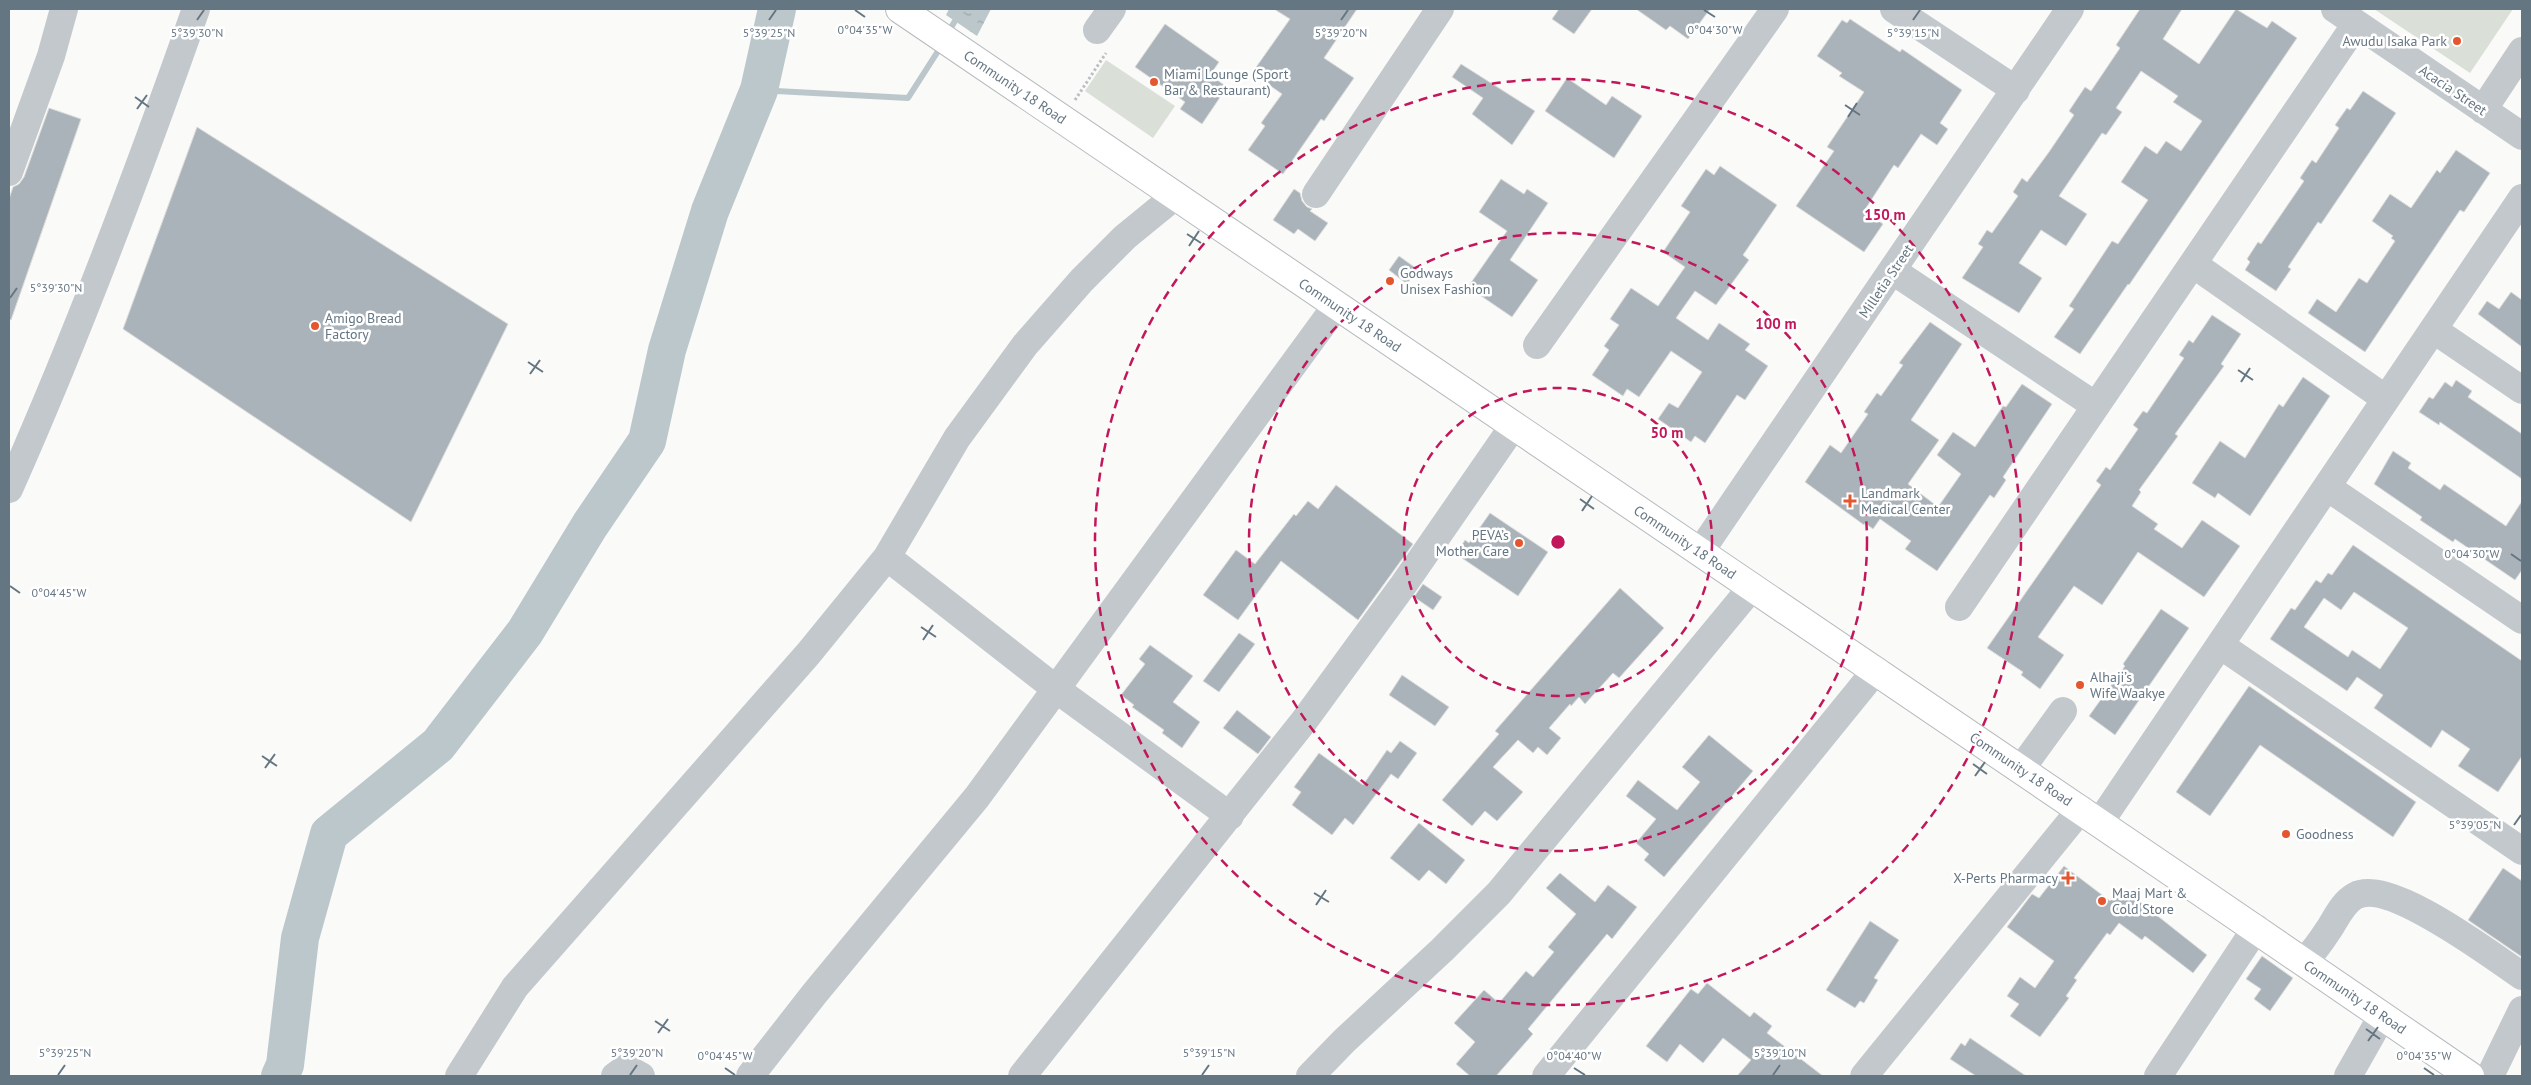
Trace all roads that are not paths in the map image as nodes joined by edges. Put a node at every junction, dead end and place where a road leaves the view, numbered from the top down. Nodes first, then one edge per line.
1 (64, 9) edge
2 (196, 9) edge
3 (900, 9) edge
4 (1440, 9) edge
5 (1775, 9) edge
6 (1894, 9) edge
7 (2070, 9) edge
8 (2346, 16) edge
9 (2522, 51) edge
10 (2016, 90) junction
11 (2483, 110) junction
12 (2522, 136) edge
13 (9, 172) edge
14 (1316, 194) dead end
15 (1174, 197) junction
16 (2522, 198) edge
17 (2193, 264) junction
18 (1893, 271) junction
19 (1336, 306) junction
20 (2434, 330) junction
21 (1537, 345) dead end
22 (2522, 390) edge
23 (2386, 399) junction
24 (2096, 406) junction
25 (1514, 426) junction
26 (2327, 487) junction
27 (9, 489) edge
28 (1700, 552) junction
29 (887, 556) junction
30 (1752, 587) junction
31 (1959, 607) dead end
32 (2522, 620) edge
33 (2220, 645) junction
34 (1876, 670) junction
35 (1056, 689) junction
36 (2063, 711) dead end
37 (2021, 769) junction
38 (1230, 816) junction
39 (2091, 816) junction
40 (2522, 851) edge
41 (2256, 928) junction
42 (2304, 962) junction
43 (2522, 976) edge
44 (2522, 1010) edge
45 (2382, 1016) junction
46 (459, 1076) edge
47 (615, 1076) edge
48 (641, 1076) edge
49 (750, 1076) edge
50 (1022, 1076) edge
51 (1310, 1076) edge
52 (1546, 1076) edge
53 (1864, 1076) edge
54 (2158, 1076) edge
55 (2348, 1076) edge
56 (2470, 1076) edge
57 (2490, 1076) edge

1 - 13 street
2 - 27 street
3 - 15 main road, Community 18 Road
4 - 14 street
5 - 21 street
6 - 10 street
7 - 10 street, Milletia Street
8 - 11 street, Acacia Street
8 - 17 street
9 - 11 street
10 - 18 street, Milletia Street
11 - 12 street, Acacia Street
15 - 19 main road, Community 18 Road
15 - 29 street
16 - 20 street
17 - 23 street
17 - 24 street
18 - 24 street
18 - 28 street, Milletia Street
19 - 25 main road, Community 18 Road
19 - 35 street
20 - 22 street
20 - 23 street
23 - 26 street
24 - 31 street
25 - 28 main road, Community 18 Road
25 - 38 street
26 - 32 street
26 - 33 street
28 - 30 main road, Community 18 Road
29 - 35 street
29 - 46 street
30 - 34 main road, Community 18 Road
30 - 51 street
33 - 39 street
33 - 40 street
34 - 37 main road, Community 18 Road
34 - 52 street
35 - 38 street
35 - 49 street
36 - 37 street
37 - 39 main road, Community 18 Road
38 - 50 street
39 - 41 main road, Community 18 Road
39 - 53 street
41 - 42 main road, Community 18 Road
41 - 54 street
42 - 43 street
42 - 45 main road, Community 18 Road
44 - 57 street
45 - 55 street
45 - 56 main road, Community 18 Road
47 - 48 street

